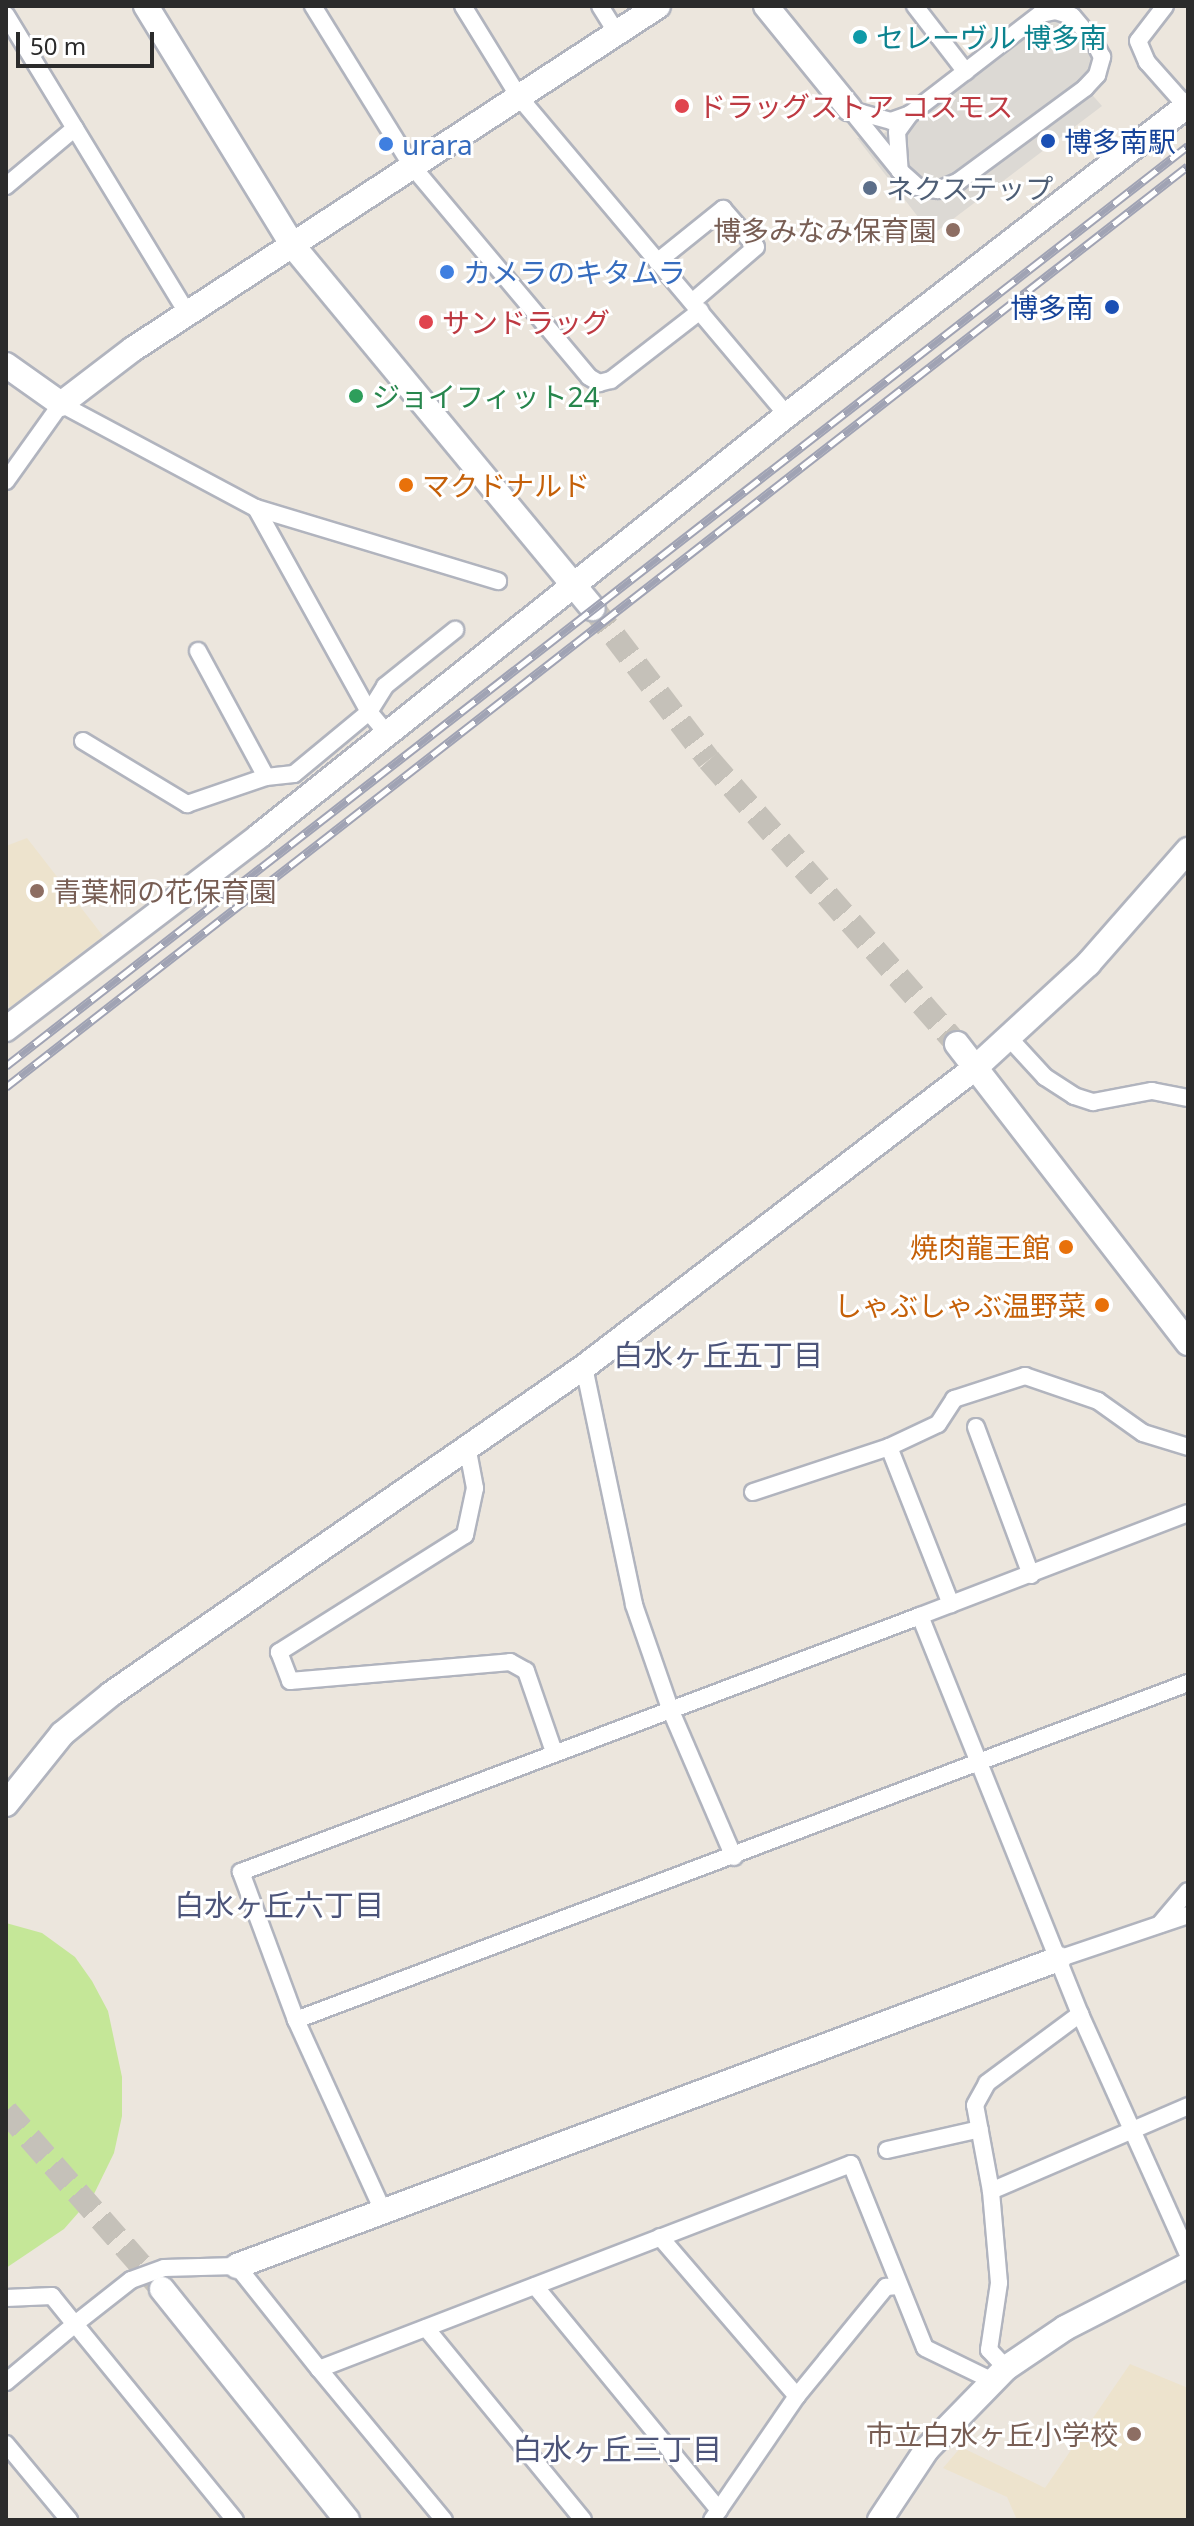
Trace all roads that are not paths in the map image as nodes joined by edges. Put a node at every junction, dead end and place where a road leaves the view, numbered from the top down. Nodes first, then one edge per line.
1 (146, 6) edge
2 (313, 6) edge
3 (463, 6) edge
4 (600, 6) edge
5 (658, 6) edge
6 (766, 6) edge
7 (915, 6) edge
8 (1165, 6) edge
9 (6, 15) edge
10 (617, 33) junction
11 (966, 72) junction
12 (519, 97) junction
13 (1187, 106) edge
14 (849, 108) junction
15 (910, 114) junction
16 (75, 128) junction
17 (412, 166) junction
18 (900, 171) junction
19 (6, 186) edge
20 (293, 246) junction
21 (657, 262) junction
22 (696, 306) junction
23 (187, 313) junction
24 (6, 365) edge
25 (61, 404) junction
26 (787, 415) junction
27 (6, 481) edge
28 (256, 508) junction
29 (498, 581) dead end
30 (575, 587) junction
31 (593, 608) tunnel mouth
32 (455, 630) dead end
33 (198, 651) dead end
34 (369, 712) junction
35 (386, 732) junction
36 (83, 741) dead end
37 (266, 777) junction
38 (1188, 850) edge
39 (6, 1029) edge
40 (1010, 1039) junction
41 (957, 1044) tunnel mouth
42 (975, 1068) junction
43 (1188, 1098) edge
44 (1188, 1343) edge
45 (584, 1367) junction
46 (976, 1427) dead end
47 (467, 1446) junction
48 (889, 1447) junction
49 (1188, 1447) edge
50 (753, 1492) dead end
51 (1188, 1513) edge
52 (1031, 1575) junction
53 (951, 1604) junction
54 (920, 1616) junction
55 (1188, 1683) edge
56 (671, 1711) junction
57 (554, 1752) junction
58 (979, 1765) junction
59 (6, 1804) edge
60 (734, 1857) junction
61 (1188, 1891) edge
62 (1188, 1915) edge
63 (1159, 1926) junction
64 (1058, 1959) junction
65 (1080, 2014) junction
66 (296, 2020) junction
67 (1188, 2106) edge
68 (980, 2129) junction
69 (1132, 2131) junction
70 (887, 2150) dead end
71 (991, 2191) junction
72 (384, 2213) junction
73 (660, 2237) junction
74 (1188, 2254) edge
75 (1188, 2265) edge
76 (237, 2266) junction
77 (535, 2286) junction
78 (898, 2286) junction
79 (162, 2289) tunnel mouth
80 (6, 2298) edge
81 (75, 2324) junction
82 (426, 2328) junction
83 (319, 2369) junction
84 (998, 2374) junction
85 (6, 2382) edge
86 (797, 2396) junction
87 (6, 2444) edge
88 (716, 2515) edge
89 (69, 2520) edge
90 (235, 2520) edge
91 (347, 2520) edge
92 (444, 2520) edge
93 (583, 2520) edge
94 (880, 2520) edge

1 - 20 street
2 - 17 street
3 - 12 street
4 - 10 street
5 - 10 street
6 - 14 street
7 - 11 street
8 - 13 street
9 - 16 street
10 - 12 street
11 - 15 street
11 - 18 street
12 - 17 street
12 - 21 street
13 - 26 street
14 - 15 street
14 - 18 street
15 - 18 street
16 - 19 street
16 - 23 street
17 - 20 street
17 - 22 street
20 - 23 street
20 - 30 street
21 - 22 street
21 - 22 street
22 - 26 street
23 - 25 street
24 - 25 street
25 - 27 street
25 - 28 street
26 - 30 street
28 - 29 street
28 - 34 street
30 - 31 street
30 - 35 street
32 - 34 street
33 - 37 street
34 - 35 street
34 - 37 street
35 - 39 street
36 - 37 street
38 - 40 street
40 - 42 street
40 - 43 street
41 - 42 street
42 - 44 street
42 - 45 street
45 - 47 street
45 - 56 street
46 - 52 street
47 - 57 street
47 - 59 street
48 - 49 street
48 - 50 street
48 - 53 street
51 - 52 street
52 - 53 street
53 - 54 street
54 - 56 street
54 - 58 street
55 - 58 street
56 - 57 street
56 - 60 street
57 - 66 street
58 - 60 street
58 - 64 street
60 - 66 street
61 - 63 street
62 - 63 street
63 - 64 street
64 - 65 street
64 - 72 street
65 - 68 street
65 - 69 street
66 - 72 street
67 - 69 street
68 - 70 street
68 - 71 street
69 - 71 street
69 - 74 street
71 - 84 street
72 - 76 street
73 - 77 street
73 - 78 street
73 - 86 street
75 - 84 street
76 - 81 street
76 - 83 street
77 - 82 street
77 - 88 street
78 - 84 street
78 - 86 street
79 - 91 street
80 - 81 street
81 - 85 street
81 - 90 street
82 - 83 street
82 - 93 street
83 - 92 street
84 - 94 street
86 - 88 street
87 - 89 street

